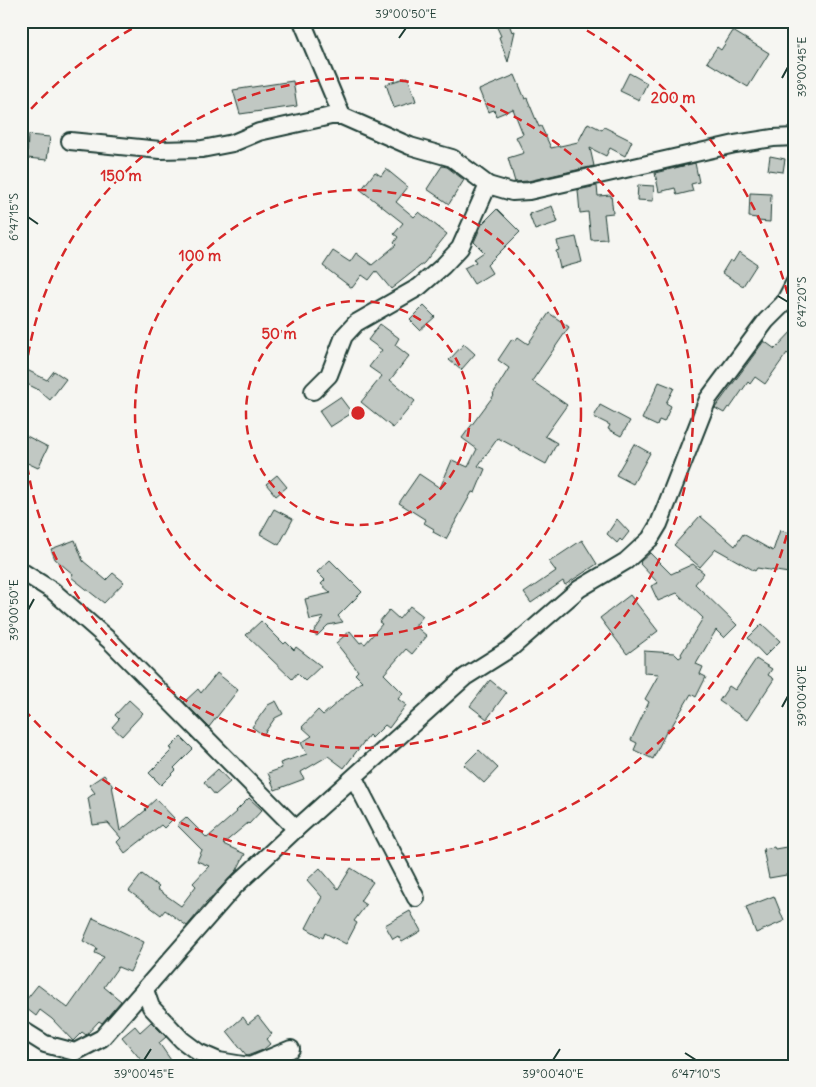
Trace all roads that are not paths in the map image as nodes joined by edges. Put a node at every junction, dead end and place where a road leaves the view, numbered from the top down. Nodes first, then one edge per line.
1 (302, 21) edge
2 (342, 116) junction
3 (795, 137) edge
4 (70, 141) dead end
5 (488, 185) junction
6 (795, 282) edge
7 (313, 391) dead end
8 (21, 571) edge
9 (354, 778) junction
10 (296, 829) junction
11 (416, 898) dead end
12 (145, 990) junction
13 (21, 1029) edge
14 (291, 1049) dead end
15 (202, 1059) edge
16 (250, 1066) edge

1 - 2 street
2 - 4 street
2 - 5 street
3 - 5 street
5 - 7 street
6 - 9 street
8 - 10 street
9 - 10 street
9 - 11 street
10 - 12 street
12 - 13 street
12 - 15 street
14 - 16 street
15 - 16 street

